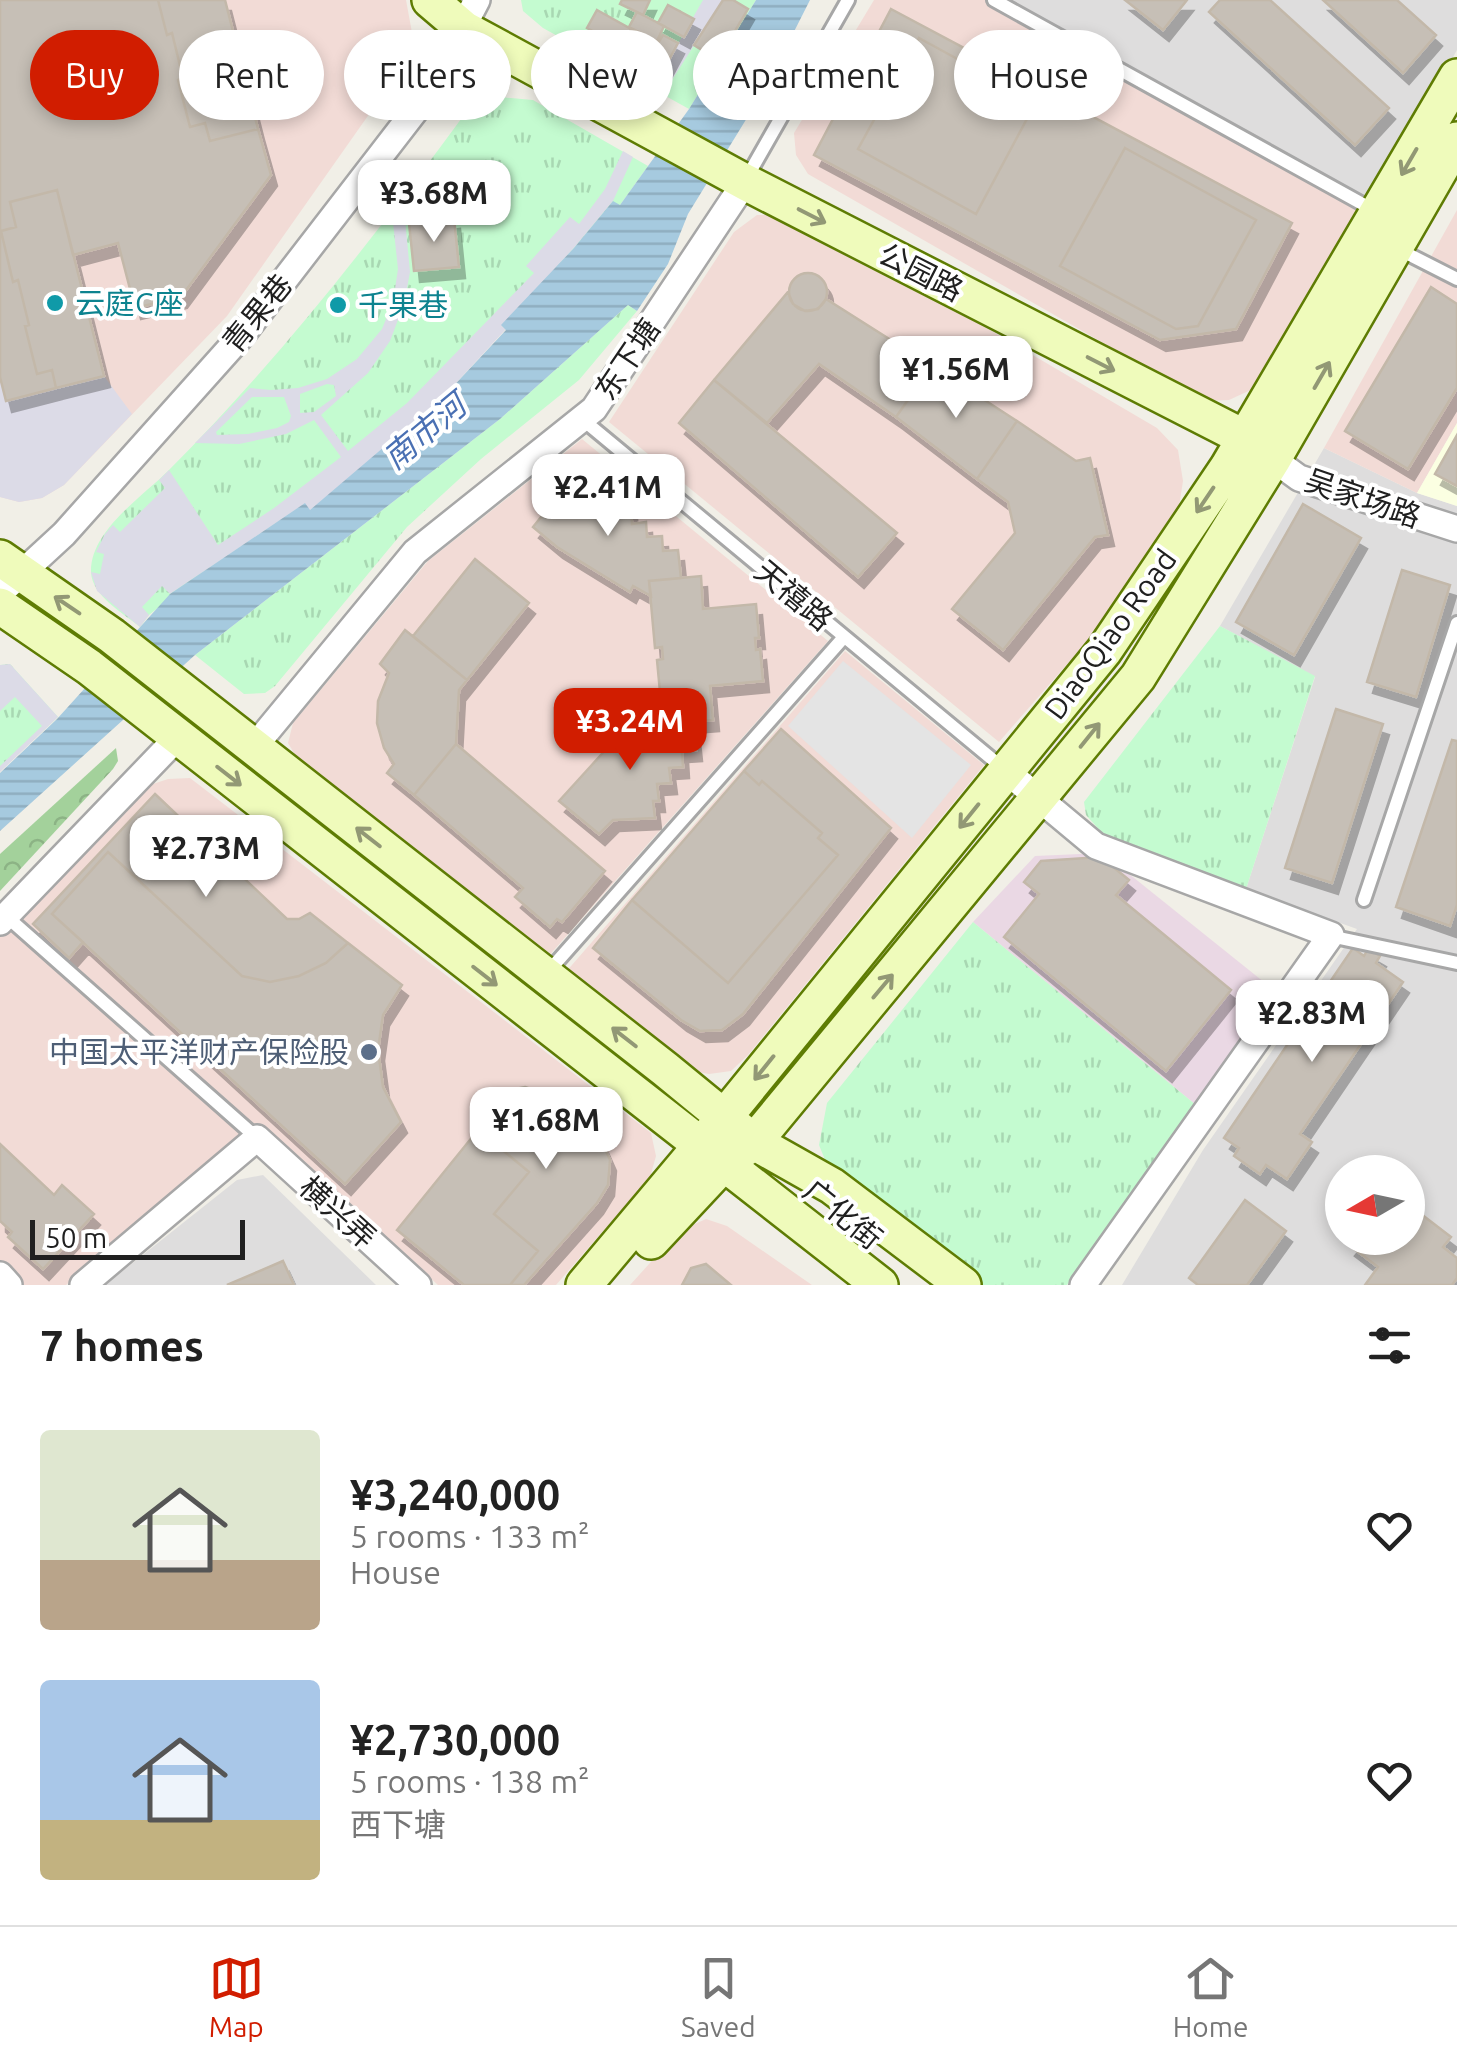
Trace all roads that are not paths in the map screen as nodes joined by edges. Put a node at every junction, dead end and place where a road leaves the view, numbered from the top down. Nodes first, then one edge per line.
1 (430, 0) edge
2 (848, 0) edge
3 (994, 0) edge
4 (470, 14) edge
5 (1457, 77) edge
6 (1457, 140) edge
7 (736, 176) junction
8 (1379, 214) junction
9 (1396, 248) junction
10 (1457, 279) edge
11 (582, 419) junction
12 (1245, 438) junction
13 (1274, 459) junction
14 (1457, 529) edge
15 (7, 575) edge
16 (0, 606) edge
17 (1457, 623) edge
18 (844, 637) junction
19 (165, 726) junction
20 (254, 747) junction
21 (1006, 771) junction
22 (1038, 798) junction
23 (1364, 900) dead end
24 (3, 919) edge
25 (1330, 936) junction
26 (1457, 963) edge
27 (546, 975) junction
28 (724, 1118) junction
29 (258, 1138) junction
30 (754, 1142) junction
31 (712, 1156) junction
32 (0, 1275) edge
33 (9, 1285) edge
34 (83, 1285) edge
35 (418, 1285) edge
36 (584, 1285) edge
37 (609, 1285) edge
38 (846, 1285) edge
39 (880, 1285) edge
40 (932, 1285) edge
41 (963, 1285) edge
42 (1083, 1285) edge

1 - 4 main road
2 - 7 lane, 东下塘
3 - 8 lane
4 - 7 main road, 公园路
4 - 15 street, 青果巷
5 -> 8 main road, DiaoQiao Road
6 - 9 main road, DiaoQiao Road
7 - 11 street, 东下塘
7 -> 12 main road, 公园路
8 - 12 main road, DiaoQiao Road
9 - 10 lane
13 -> 9 main road, DiaoQiao Road
11 - 18 lane, 天禧路
11 - 20 street, 东下塘
12 - 13 main road, 公园路
12 -> 21 main road, DiaoQiao Road
13 - 14 street, 吴家场路
22 -> 13 main road, DiaoQiao Road
20 -> 15 main road
16 - 19 main road
17 - 23 lane
18 - 21 lane, 天禧路
18 - 27 lane
19 - 24 street
19 -> 31 main road
27 -> 20 main road
21 - 22 street
21 -> 28 main road, DiaoQiao Road
22 - 25 street
30 -> 22 main road, DiaoQiao Road
24 - 29 lane
25 - 26 lane
25 - 42 street
28 -> 27 main road
28 - 30 main road
28 - 31 main road, DiaoQiao Road
29 - 34 street
29 - 35 street, 横兴弄
30 - 31 main road, DiaoQiao Road
30 - 40 main road, 广化街
30 - 41 main road
31 - 36 main road
31 - 37 main road
31 - 38 main road
31 - 39 main road, 广化街
32 - 33 street

